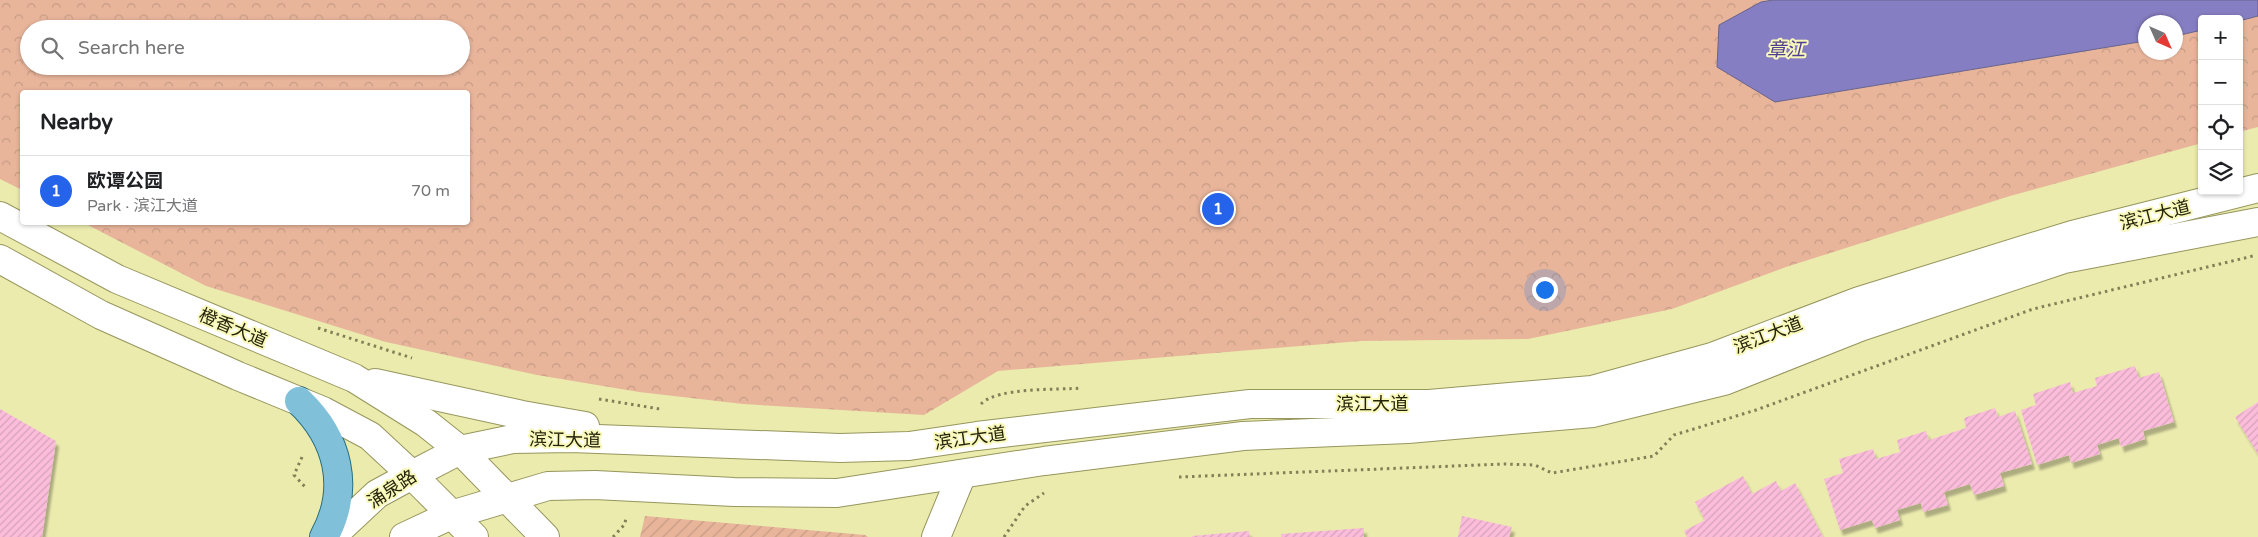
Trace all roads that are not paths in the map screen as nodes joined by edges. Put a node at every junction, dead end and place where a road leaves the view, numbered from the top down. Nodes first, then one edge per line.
1 (2258, 188) edge
2 (0, 216) edge
3 (2258, 222) edge
4 (0, 259) edge
5 (354, 378) junction
6 (299, 400) junction
7 (713, 442) junction
8 (460, 450) junction
9 (962, 474) junction
10 (412, 475) junction
11 (508, 498) junction
12 (451, 514) junction
13 (324, 537) edge
14 (331, 537) edge
15 (404, 537) edge
16 (474, 537) edge
17 (545, 537) edge
18 (936, 537) edge

1 - 7 main road, 滨江大道
2 - 5 main road, 橙香大道
3 - 9 main road, 滨江大道
4 - 6 main road
5 - 7 main road
5 - 8 main road, 橙香大道
6 - 10 main road
6 - 13 main road
7 - 8 main road, 滨江大道
8 - 10 main road, 涌泉路
8 - 11 main road, 橙香大道
9 - 11 main road, 滨江大道
9 - 18 main road
10 - 12 main road
10 - 14 main road, 涌泉路
11 - 12 main road
11 - 17 main road, 橙香大道
12 - 15 main road
12 - 16 main road

